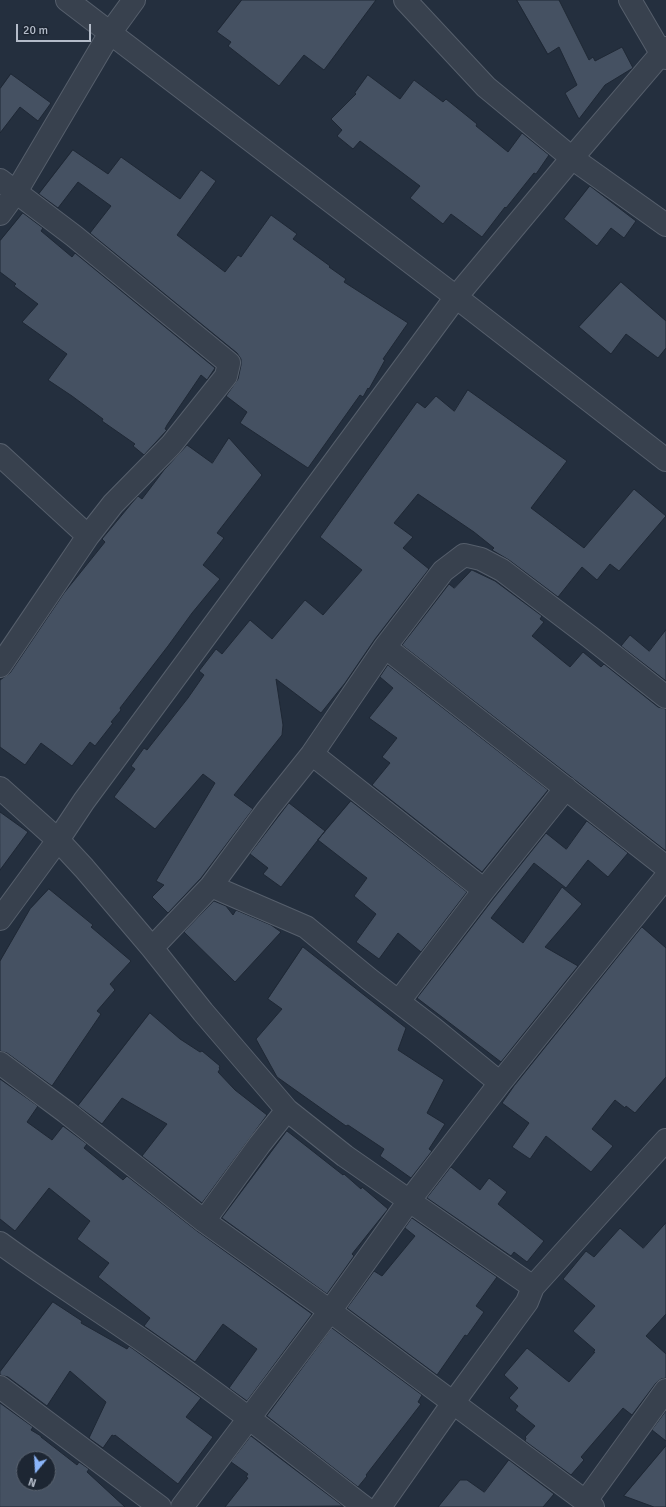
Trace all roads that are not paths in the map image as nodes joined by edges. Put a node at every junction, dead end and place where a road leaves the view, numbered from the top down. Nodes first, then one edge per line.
1 (67, 0) edge
2 (134, 0) edge
3 (405, 0) edge
4 (630, 0) edge
5 (110, 33) junction
6 (664, 53) edge
7 (572, 158) junction
8 (8, 186) edge
9 (0, 214) edge
10 (666, 225) edge
11 (456, 297) junction
12 (0, 455) edge
13 (666, 460) edge
14 (88, 536) junction
15 (385, 646) junction
16 (0, 666) edge
17 (666, 697) edge
18 (312, 754) junction
19 (0, 788) edge
20 (566, 788) junction
21 (58, 840) junction
22 (666, 867) edge
23 (666, 877) edge
24 (211, 886) junction
25 (484, 890) junction
26 (0, 919) edge
27 (152, 948) junction
28 (399, 1002) junction
29 (0, 1063) edge
30 (500, 1083) junction
31 (287, 1110) junction
32 (666, 1140) edge
33 (409, 1200) junction
34 (204, 1221) junction
35 (0, 1243) edge
36 (533, 1287) junction
37 (330, 1311) junction
38 (0, 1387) edge
39 (666, 1390) edge
40 (453, 1403) junction
41 (249, 1418) junction
42 (589, 1504) edge
43 (160, 1507) edge
44 (182, 1507) edge
45 (364, 1507) edge
46 (380, 1507) edge

1 - 5 street
2 - 5 street
3 - 7 street
4 - 6 street
5 - 8 street
5 - 11 street
6 - 7 street
7 - 10 street
7 - 11 street
8 - 9 street
8 - 14 street
11 - 13 street
11 - 21 street
12 - 14 street
14 - 16 street
15 - 17 street
15 - 18 street
15 - 20 street
18 - 24 street
18 - 25 street
19 - 21 street
20 - 22 street
20 - 25 street
21 - 26 street
21 - 27 street
23 - 30 street
24 - 27 street
24 - 28 street
25 - 28 street
27 - 31 street
28 - 30 street
29 - 34 street
30 - 33 street
31 - 33 street
31 - 34 street
32 - 36 street
33 - 36 street
33 - 37 street
34 - 37 street
35 - 41 street
36 - 40 street
37 - 40 street
37 - 41 street
38 - 43 street
39 - 42 street
40 - 42 street
40 - 46 street
41 - 44 street
41 - 45 street

